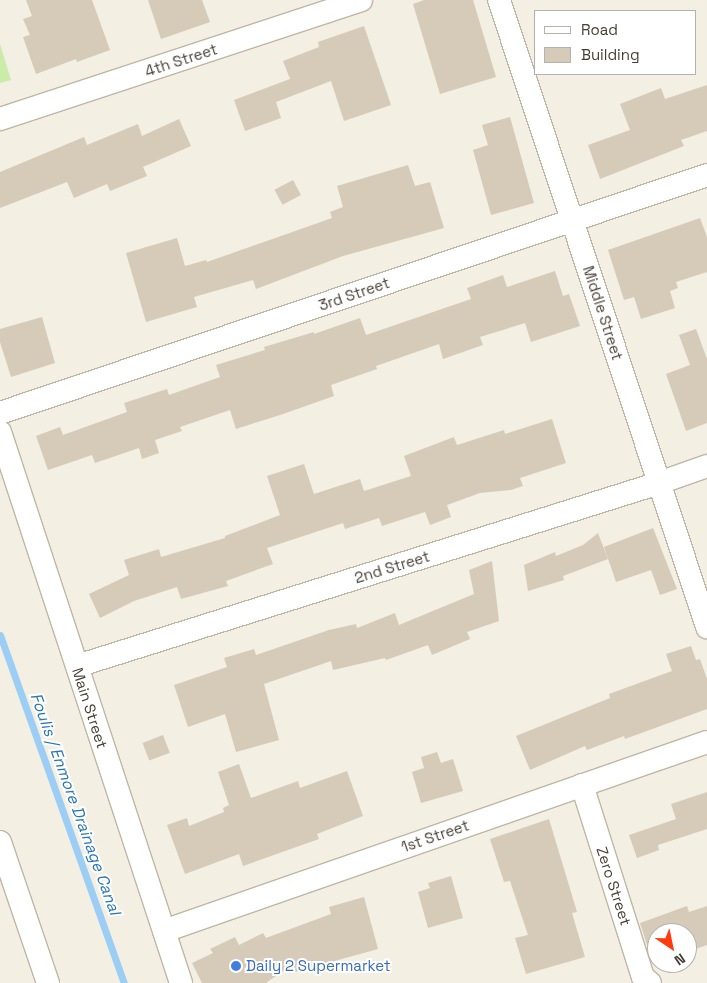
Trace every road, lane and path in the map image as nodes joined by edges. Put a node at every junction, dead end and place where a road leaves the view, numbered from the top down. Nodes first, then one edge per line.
1 (361, 0) edge
2 (499, 0) edge
3 (0, 119) edge
4 (707, 175) edge
5 (572, 221) junction
6 (0, 413) edge
7 (0, 432) edge
8 (707, 466) edge
9 (659, 483) junction
10 (707, 627) edge
11 (77, 666) junction
12 (707, 742) edge
13 (582, 785) junction
14 (0, 842) edge
15 (164, 931) junction
16 (48, 983) edge
17 (181, 983) edge
18 (650, 983) edge

1 - 3 street, 4th Street
2 - 5 street, Middle Street
4 - 5 street, 3rd Street
5 - 6 street, 3rd Street
5 - 9 street, Middle Street
7 - 11 street, Main Street
8 - 9 street, 2nd Street
9 - 10 street, Middle Street
9 - 11 street, 2nd Street
11 - 15 street, Main Street
12 - 13 street, 1st Street
13 - 15 street, 1st Street
13 - 18 street, Zero Street
14 - 16 street
15 - 17 street, Main Street

